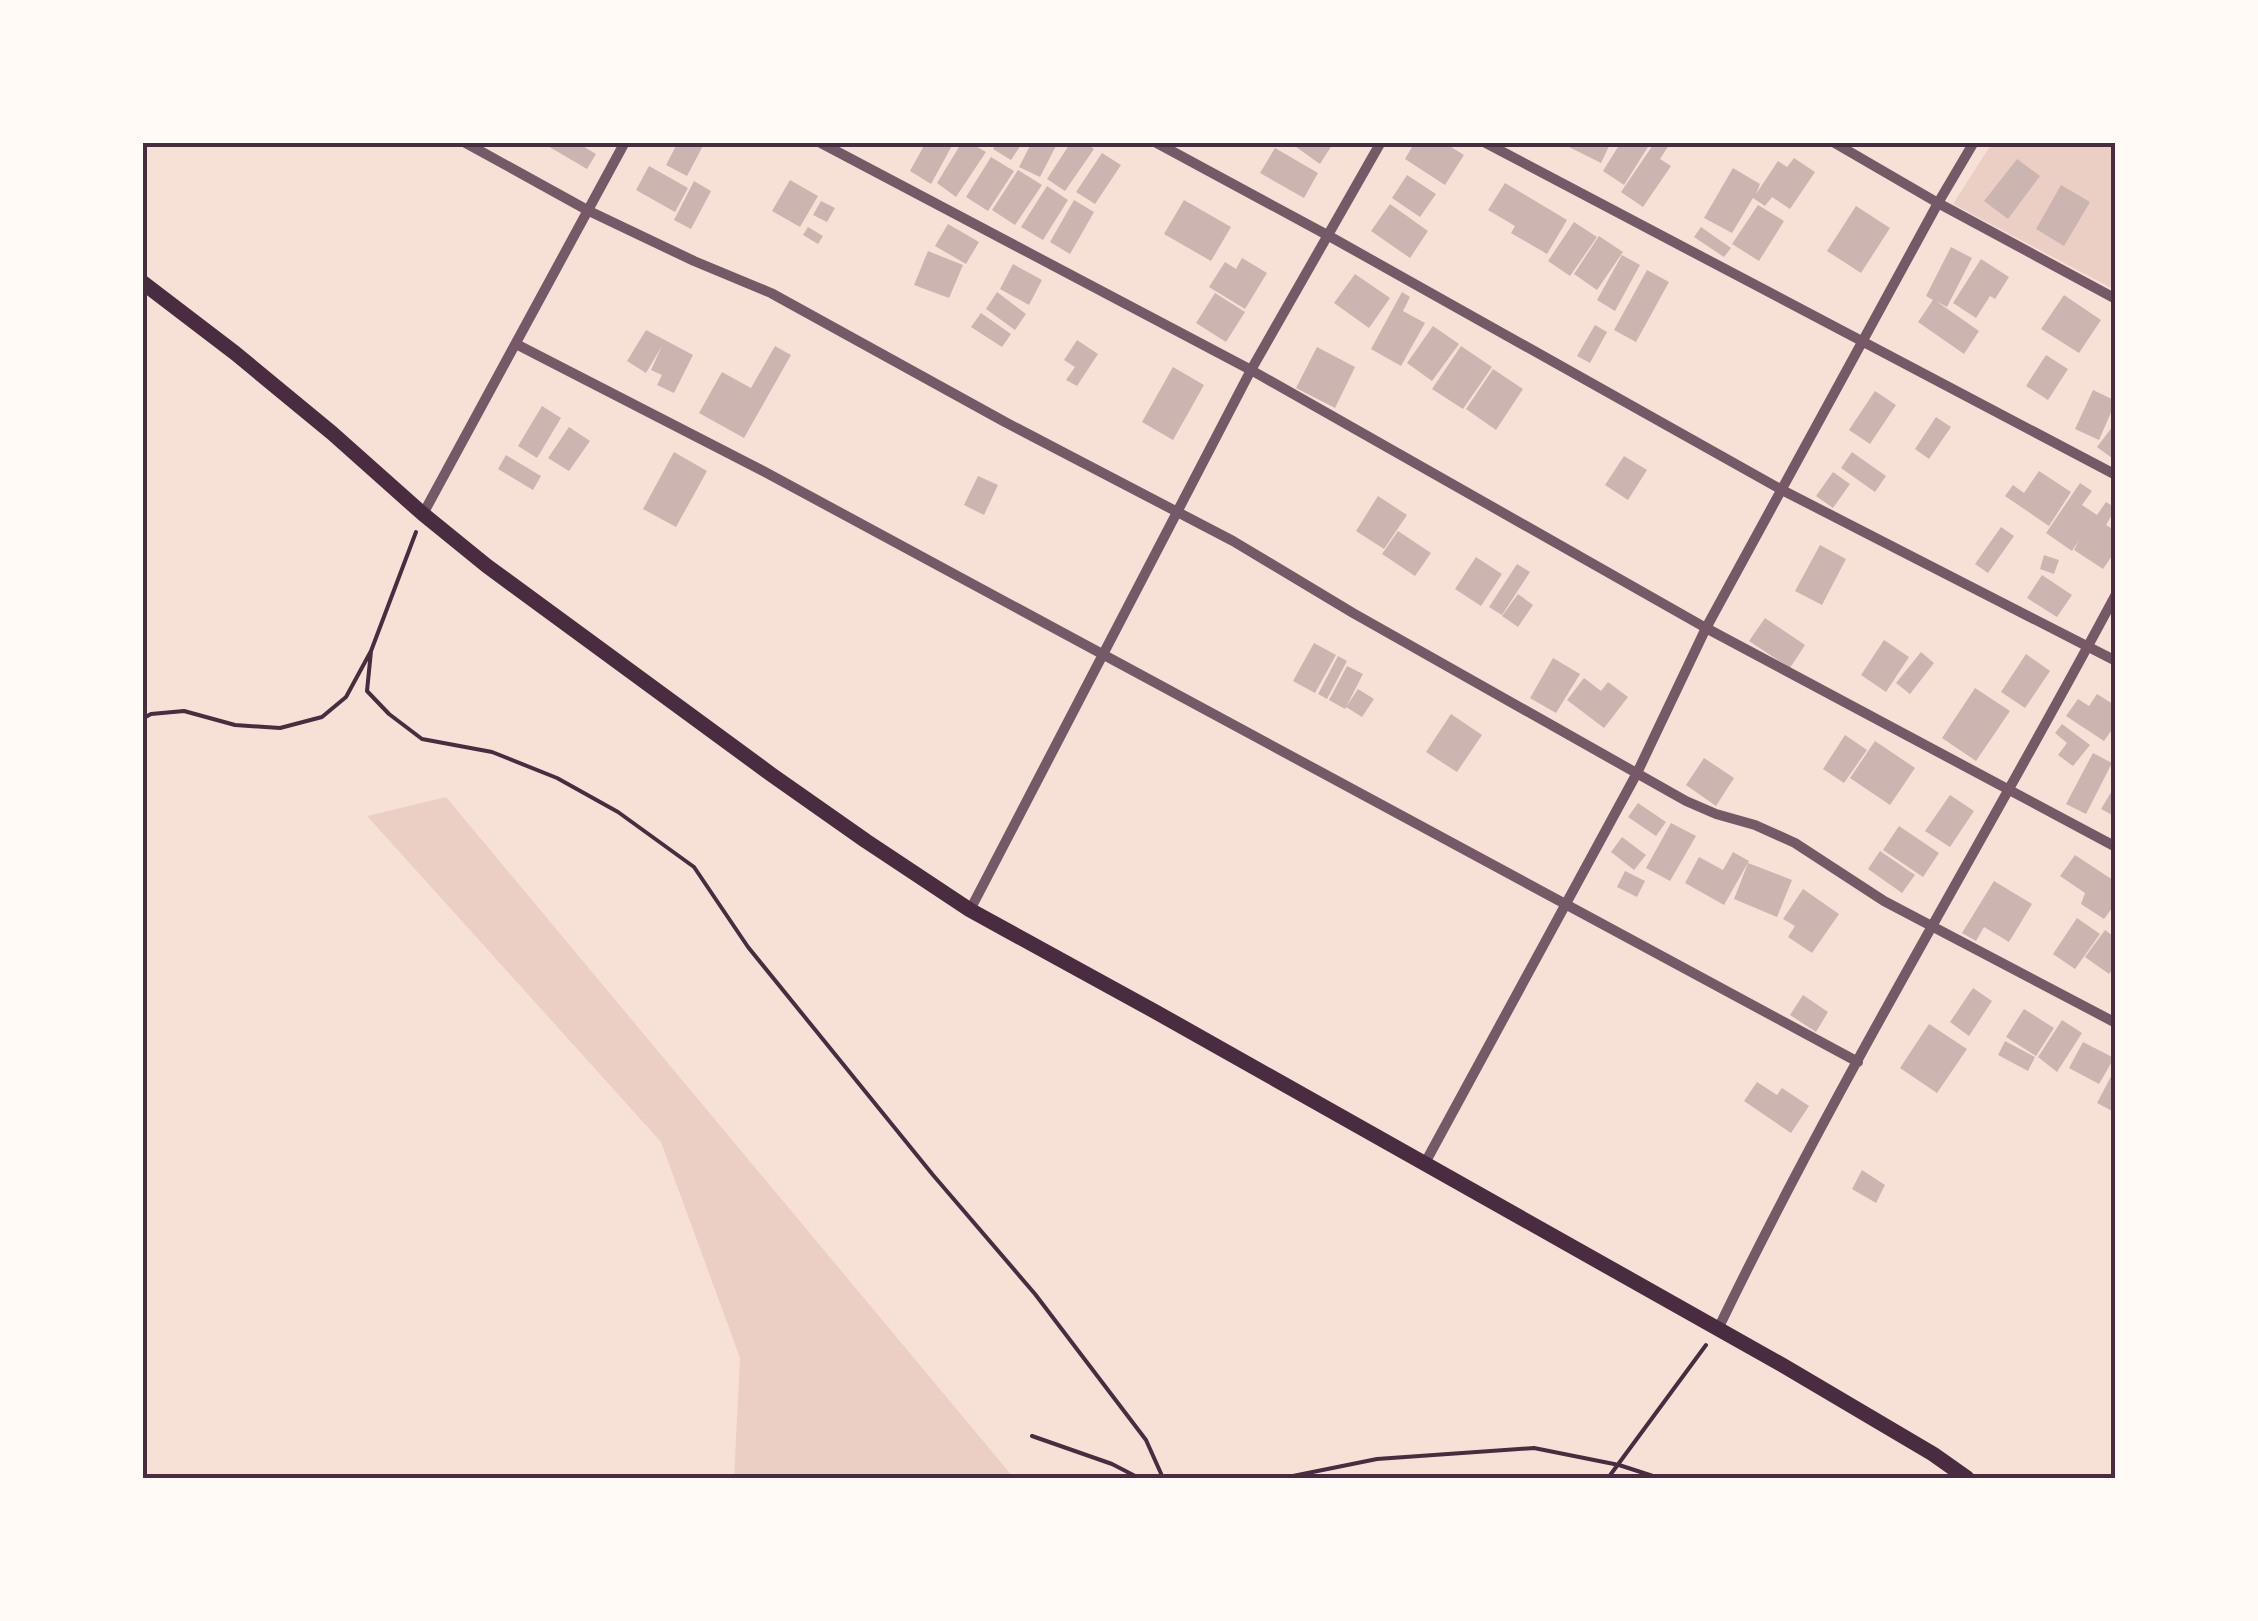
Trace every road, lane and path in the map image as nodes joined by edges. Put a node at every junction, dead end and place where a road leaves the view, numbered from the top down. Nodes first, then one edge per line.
1 (464, 142) edge
2 (624, 142) edge
3 (819, 142) edge
4 (1155, 142) edge
5 (1381, 142) edge
6 (1484, 142) edge
7 (1833, 142) edge
8 (1974, 142) edge
9 (1938, 203) junction
10 (588, 211) junction
11 (1329, 236) junction
12 (142, 282) edge
13 (2116, 299) edge
14 (1863, 343) junction
15 (516, 344) junction
16 (1251, 370) junction
17 (2116, 475) edge
18 (1782, 490) junction
19 (1177, 513) junction
20 (423, 514) junction
21 (2116, 594) edge
22 (1706, 628) junction
23 (2088, 646) junction
24 (370, 650) junction
25 (1103, 655) junction
26 (2116, 661) edge
27 (142, 718) edge
28 (1637, 773) junction
29 (2009, 792) junction
30 (2116, 847) edge
31 (1566, 904) junction
32 (970, 910) junction
33 (1933, 928) junction
34 (2116, 1024) edge
35 (1858, 1062) junction
36 (1425, 1163) junction
37 (1718, 1329) junction
38 (1032, 1436) dead end
39 (1619, 1465) junction
40 (1140, 1478) edge
41 (1163, 1478) edge
42 (1282, 1478) edge
43 (1608, 1478) edge
44 (1660, 1478) edge
45 (1967, 1478) edge

1 - 10 street
2 - 10 street
3 - 16 street
4 - 11 street
5 - 11 street
6 - 14 street
7 - 9 street
8 - 9 street
9 - 13 street
9 - 14 street
10 - 15 street
10 - 19 street
11 - 16 street
11 - 18 street
12 - 20 main road
14 - 17 street
14 - 18 street
15 - 20 street
15 - 25 street
16 - 19 street
16 - 22 street
18 - 22 street
18 - 23 street
19 - 25 street
19 - 28 street
20 - 24 path
20 - 32 main road
21 - 23 street
22 - 28 street
22 - 29 street
23 - 26 street
23 - 29 street
24 - 27 path
24 - 41 path
25 - 31 street
25 - 32 street
28 - 31 street
28 - 33 street
29 - 30 street
29 - 33 street
31 - 35 street
31 - 36 street
32 - 36 main road
33 - 34 street
33 - 35 street
35 - 37 street
36 - 37 main road
37 - 39 path
37 - 45 main road
38 - 40 path
39 - 42 path
39 - 43 path
39 - 44 path

